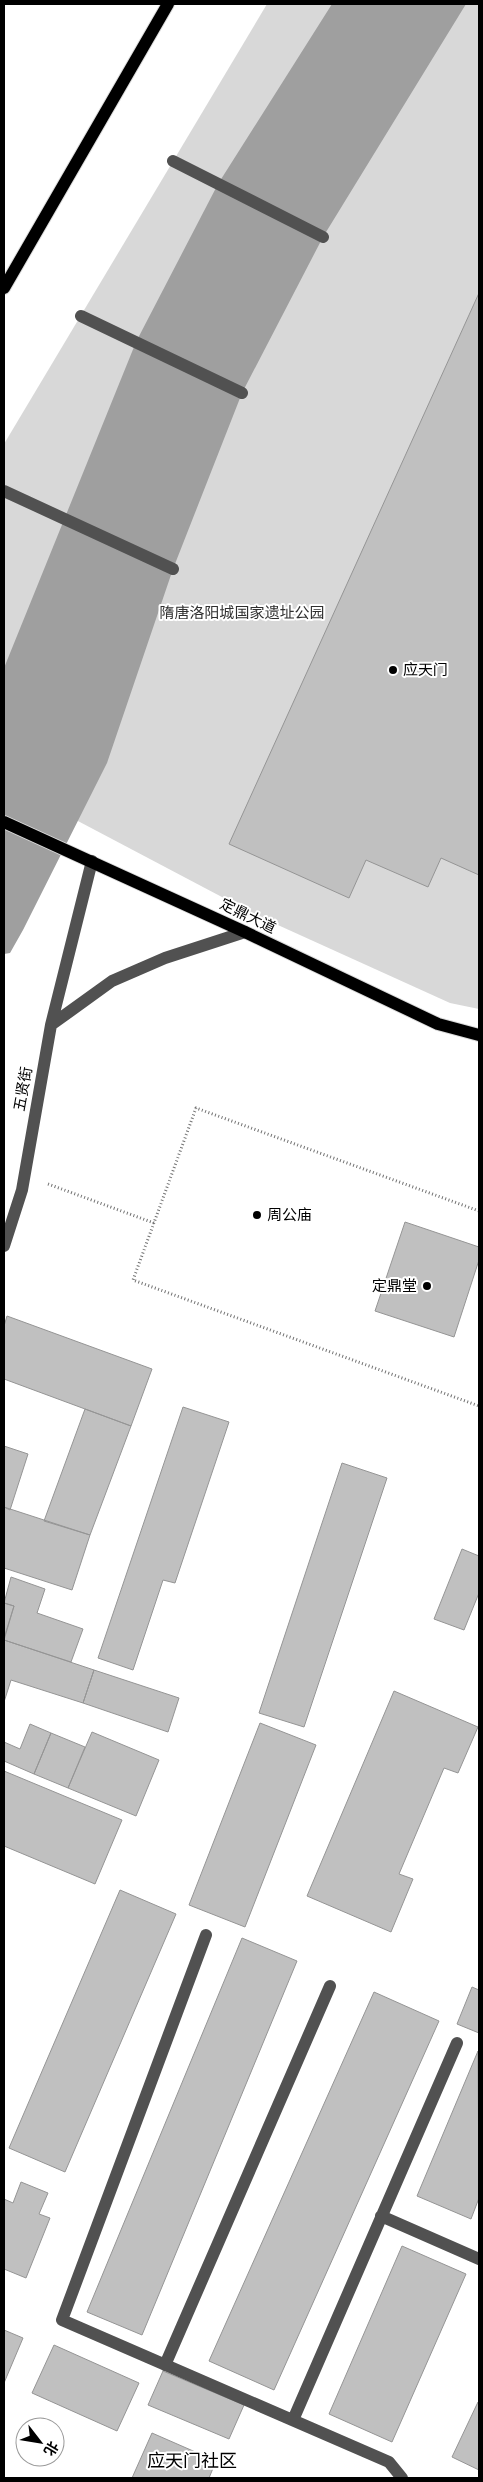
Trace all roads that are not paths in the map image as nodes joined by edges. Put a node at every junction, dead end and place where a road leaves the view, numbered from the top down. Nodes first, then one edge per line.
1 (168, 4) edge
2 (173, 160) dead end
3 (323, 237) dead end
4 (4, 288) edge
5 (81, 316) dead end
6 (242, 393) dead end
7 (4, 491) edge
8 (173, 569) dead end
9 (4, 822) edge
10 (92, 861) junction
11 (245, 932) junction
12 (52, 1025) junction
13 (479, 1035) edge
14 (4, 1246) edge
15 (206, 1935) dead end
16 (330, 1986) dead end
17 (457, 2043) dead end
18 (381, 2216) junction
19 (479, 2260) edge
20 (165, 2365) junction
21 (292, 2420) junction
22 (402, 2478) edge

1 - 4 main road
2 - 3 street
5 - 6 street
7 - 8 street
9 - 10 main road, 定鼎大道
10 - 11 main road, 定鼎大道
10 - 12 street, 五贤街
11 - 12 street
11 - 13 main road, 定鼎大道
12 - 14 street, 五贤街
15 - 20 street
16 - 20 street
17 - 18 street
18 - 19 street
18 - 21 street
20 - 21 street
21 - 22 street

